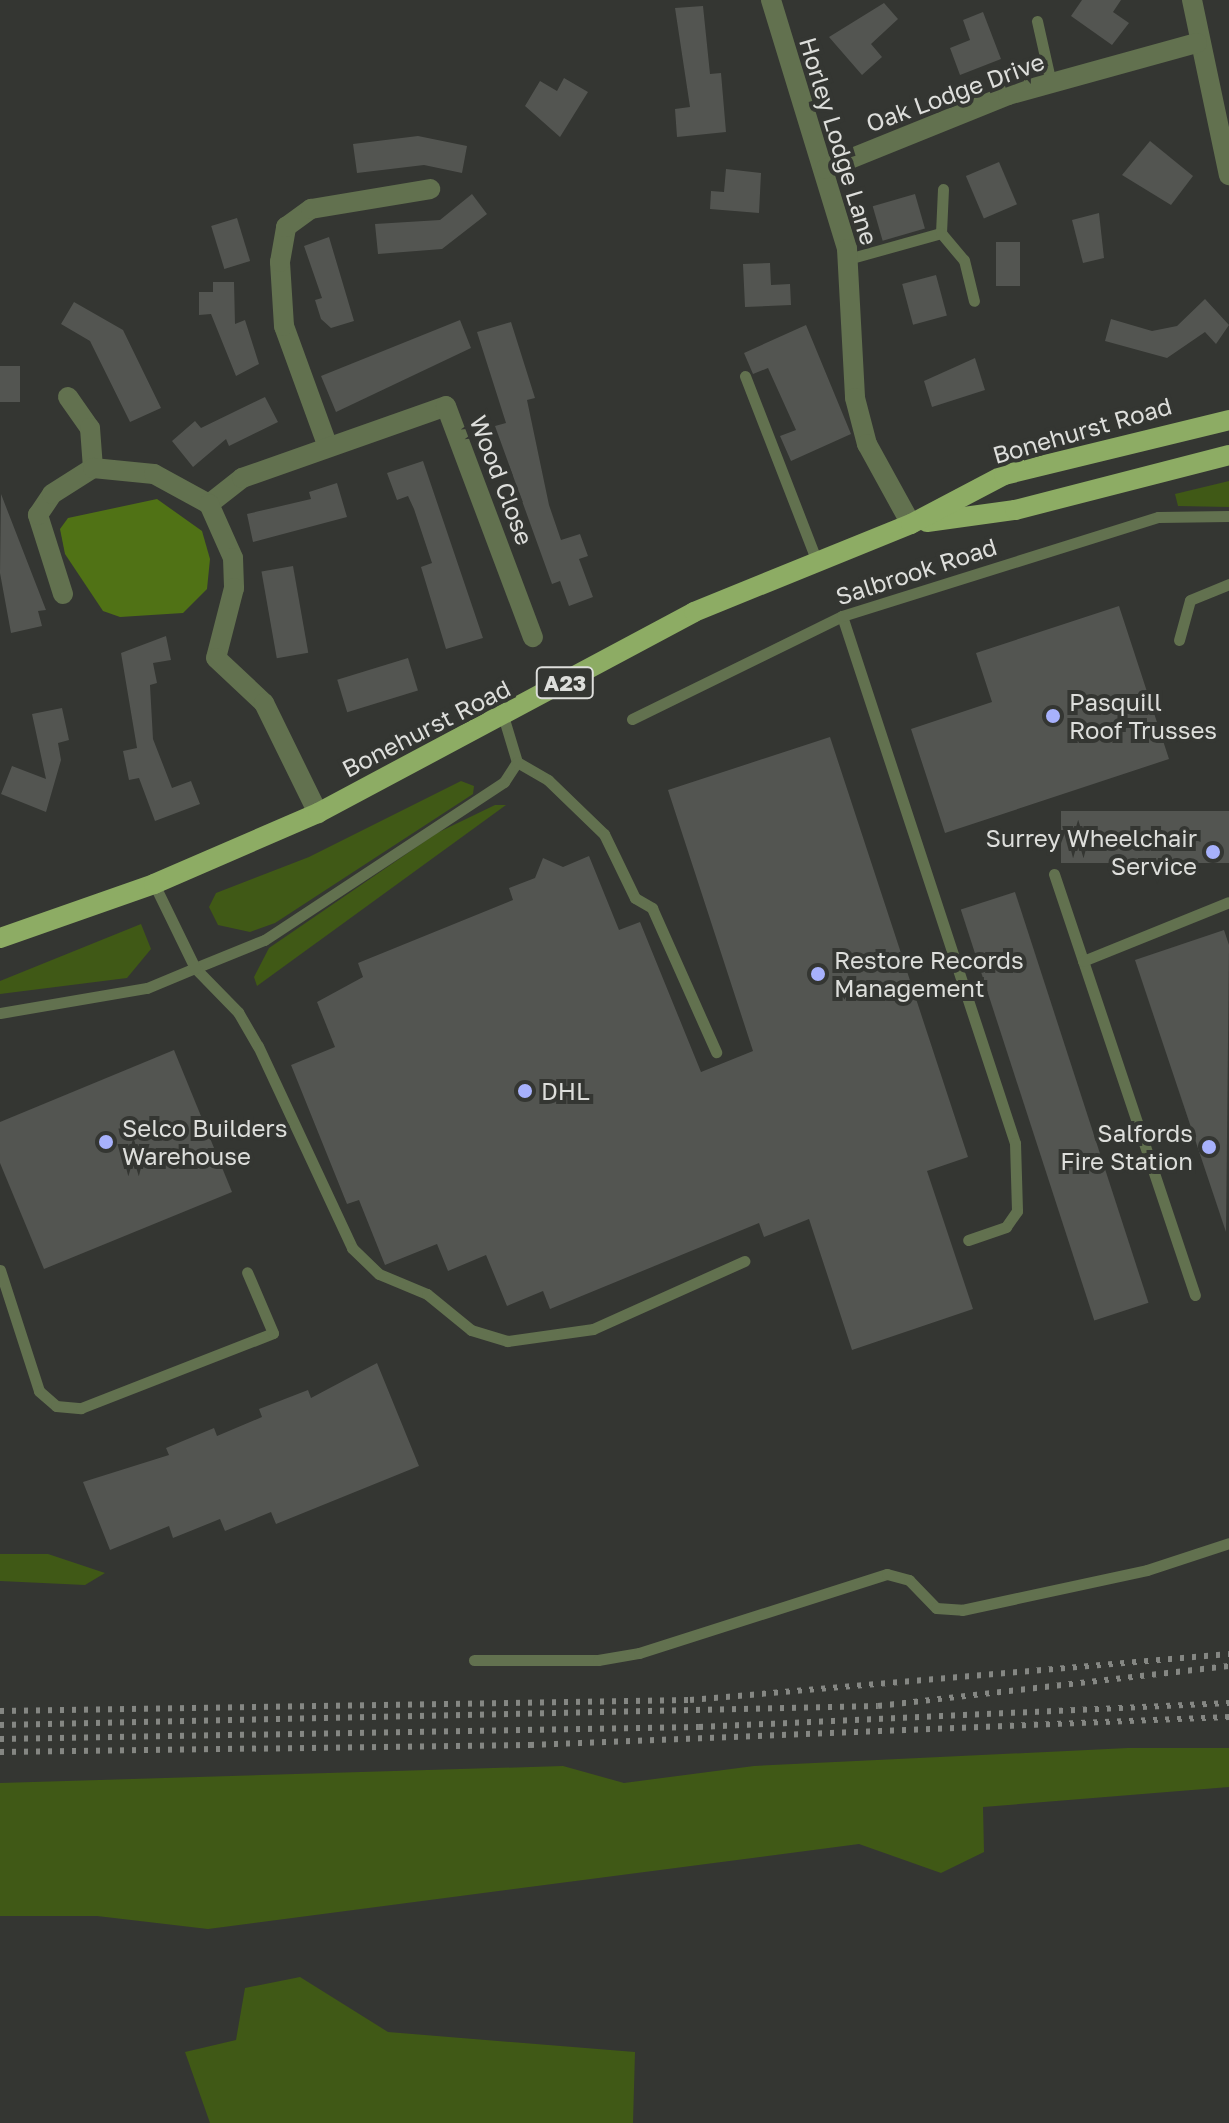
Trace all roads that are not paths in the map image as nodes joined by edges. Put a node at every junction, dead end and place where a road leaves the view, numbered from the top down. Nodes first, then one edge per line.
1 (771, 0) edge
2 (1192, 0) edge
3 (1037, 21) dead end
4 (1197, 43) junction
5 (1051, 83) junction
6 (825, 169) junction
7 (1229, 175) edge
8 (430, 189) dead end
9 (943, 189) dead end
10 (941, 233) junction
11 (848, 259) junction
12 (974, 301) dead end
13 (745, 376) dead end
14 (68, 397) dead end
15 (1229, 420) edge
16 (328, 447) junction
17 (1229, 455) edge
18 (93, 468) junction
19 (209, 504) junction
20 (1229, 516) edge
21 (911, 524) junction
22 (816, 559) junction
23 (1229, 584) edge
24 (63, 594) dead end
25 (842, 616) junction
26 (533, 637) dead end
27 (1179, 640) dead end
28 (504, 719) junction
29 (632, 719) dead end
30 (517, 762) junction
31 (318, 813) junction
32 (1054, 874) dead end
33 (154, 884) junction
34 (1229, 902) edge
35 (0, 938) edge
36 (1083, 961) junction
37 (195, 968) junction
38 (0, 1013) edge
39 (716, 1052) dead end
40 (968, 1240) dead end
41 (744, 1261) dead end
42 (0, 1270) edge
43 (247, 1272) dead end
44 (1195, 1295) dead end
45 (1229, 1543) edge
46 (474, 1660) dead end

1 - 6 street, Horley Lodge Lane
2 - 4 street
3 - 5 lane
4 - 5 street, Oak Lodge Drive
4 - 7 street
5 - 6 street, Oak Lodge Drive
6 - 11 street, Horley Lodge Lane
8 - 16 street
9 - 10 lane
10 - 11 lane
10 - 12 lane
11 - 21 street, Horley Lodge Lane
13 - 22 lane
14 - 18 street
15 - 21 main road, Bonehurst Road / A23
16 - 19 street
16 - 26 street, Wood Close
17 - 21 main road, Bonehurst Road / A23
18 - 19 street
18 - 24 street
19 - 31 street
20 - 25 lane, Salbrook Road
21 - 22 main road, Bonehurst Road / A23
22 - 28 main road, Bonehurst Road / A23
23 - 27 lane
25 - 29 lane, Salbrook Road
25 - 40 lane
28 - 30 lane
28 - 31 main road, Bonehurst Road / A23
30 - 37 lane
30 - 39 lane
31 - 33 main road, Bonehurst Road / A23
32 - 36 lane
33 - 35 main road, Bonehurst Road / A23
33 - 37 lane
34 - 36 lane
36 - 44 lane
37 - 38 lane
37 - 41 lane
42 - 43 lane
45 - 46 lane

